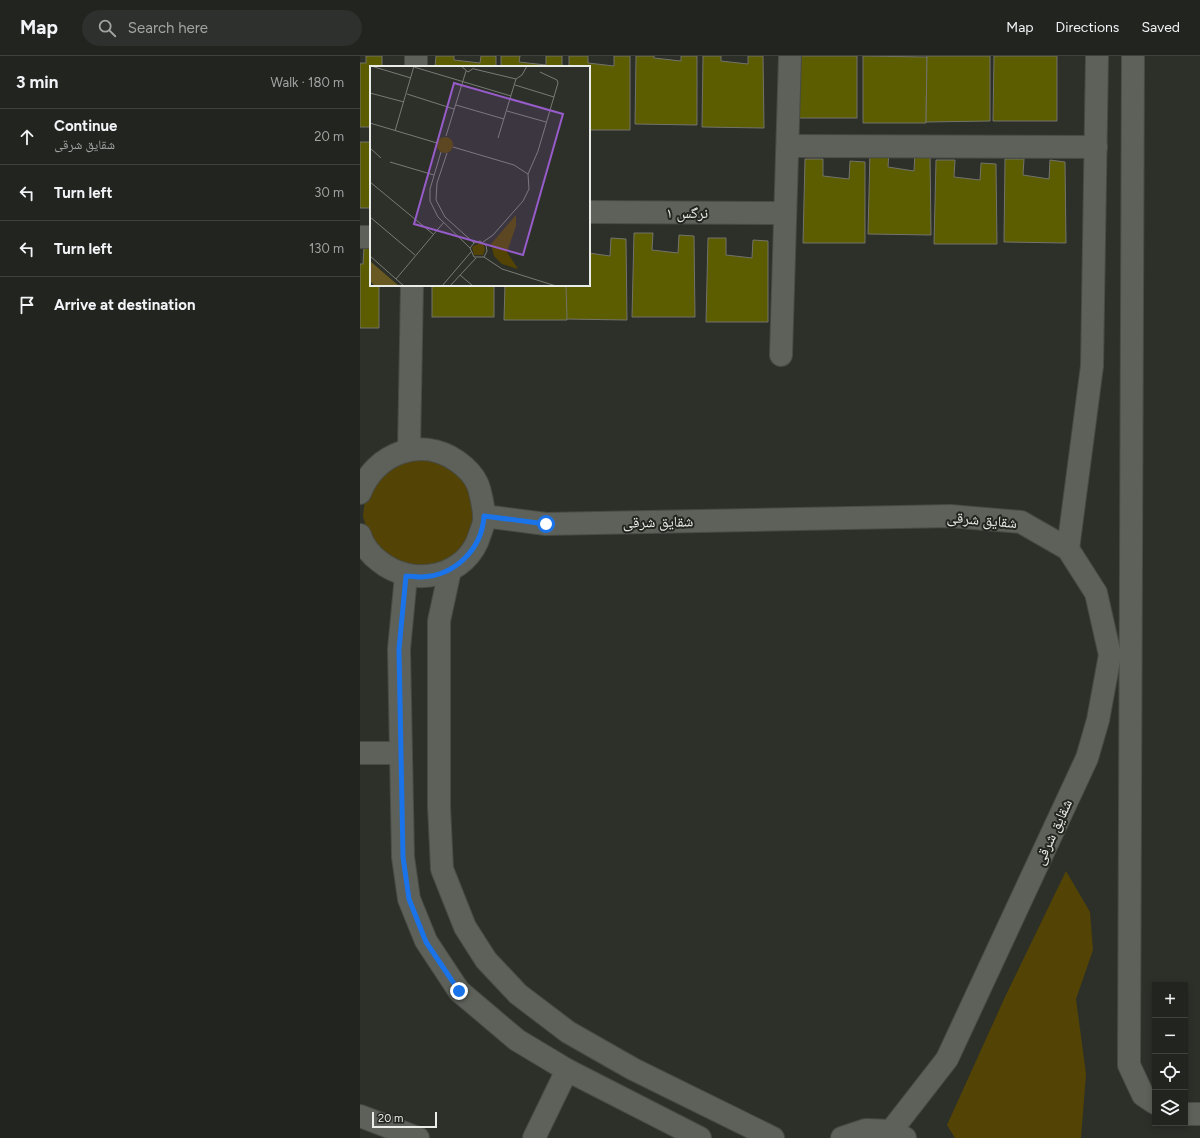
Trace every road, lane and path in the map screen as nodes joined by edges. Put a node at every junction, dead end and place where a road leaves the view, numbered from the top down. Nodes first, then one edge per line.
1 (790, 56) edge
2 (1097, 56) edge
3 (1133, 56) edge
4 (788, 146) junction
5 (1096, 147) junction
6 (590, 212) edge
7 (785, 213) junction
8 (412, 286) edge
9 (781, 355) dead end
10 (409, 450) junction
11 (360, 493) edge
12 (484, 516) junction
13 (360, 534) edge
14 (1068, 549) junction
15 (450, 570) junction
16 (406, 576) junction
17 (401, 753) junction
18 (360, 754) edge
19 (567, 1070) junction
20 (1152, 1101) edge
21 (1188, 1114) edge
22 (1200, 1114) edge
23 (360, 1116) edge
24 (898, 1135) edge
25 (418, 1138) edge
26 (534, 1138) edge
27 (700, 1138) edge
28 (773, 1138) edge
29 (842, 1138) edge

1 - 4 street
2 - 5 street
3 - 20 street
4 - 5 street
4 - 7 street
5 - 14 street
6 - 7 street, نرگس ۱
7 - 9 street
8 - 10 street
10 - 11 street
10 - 12 street
12 - 14 street, شقایق شرقی
12 - 15 street
13 - 16 street
14 - 24 street, شقایق شرقی
15 - 16 street
15 - 28 street
16 - 17 street
17 - 18 street
17 - 19 street
19 - 26 street
19 - 27 street
21 - 22 street
23 - 25 street
24 - 29 street

